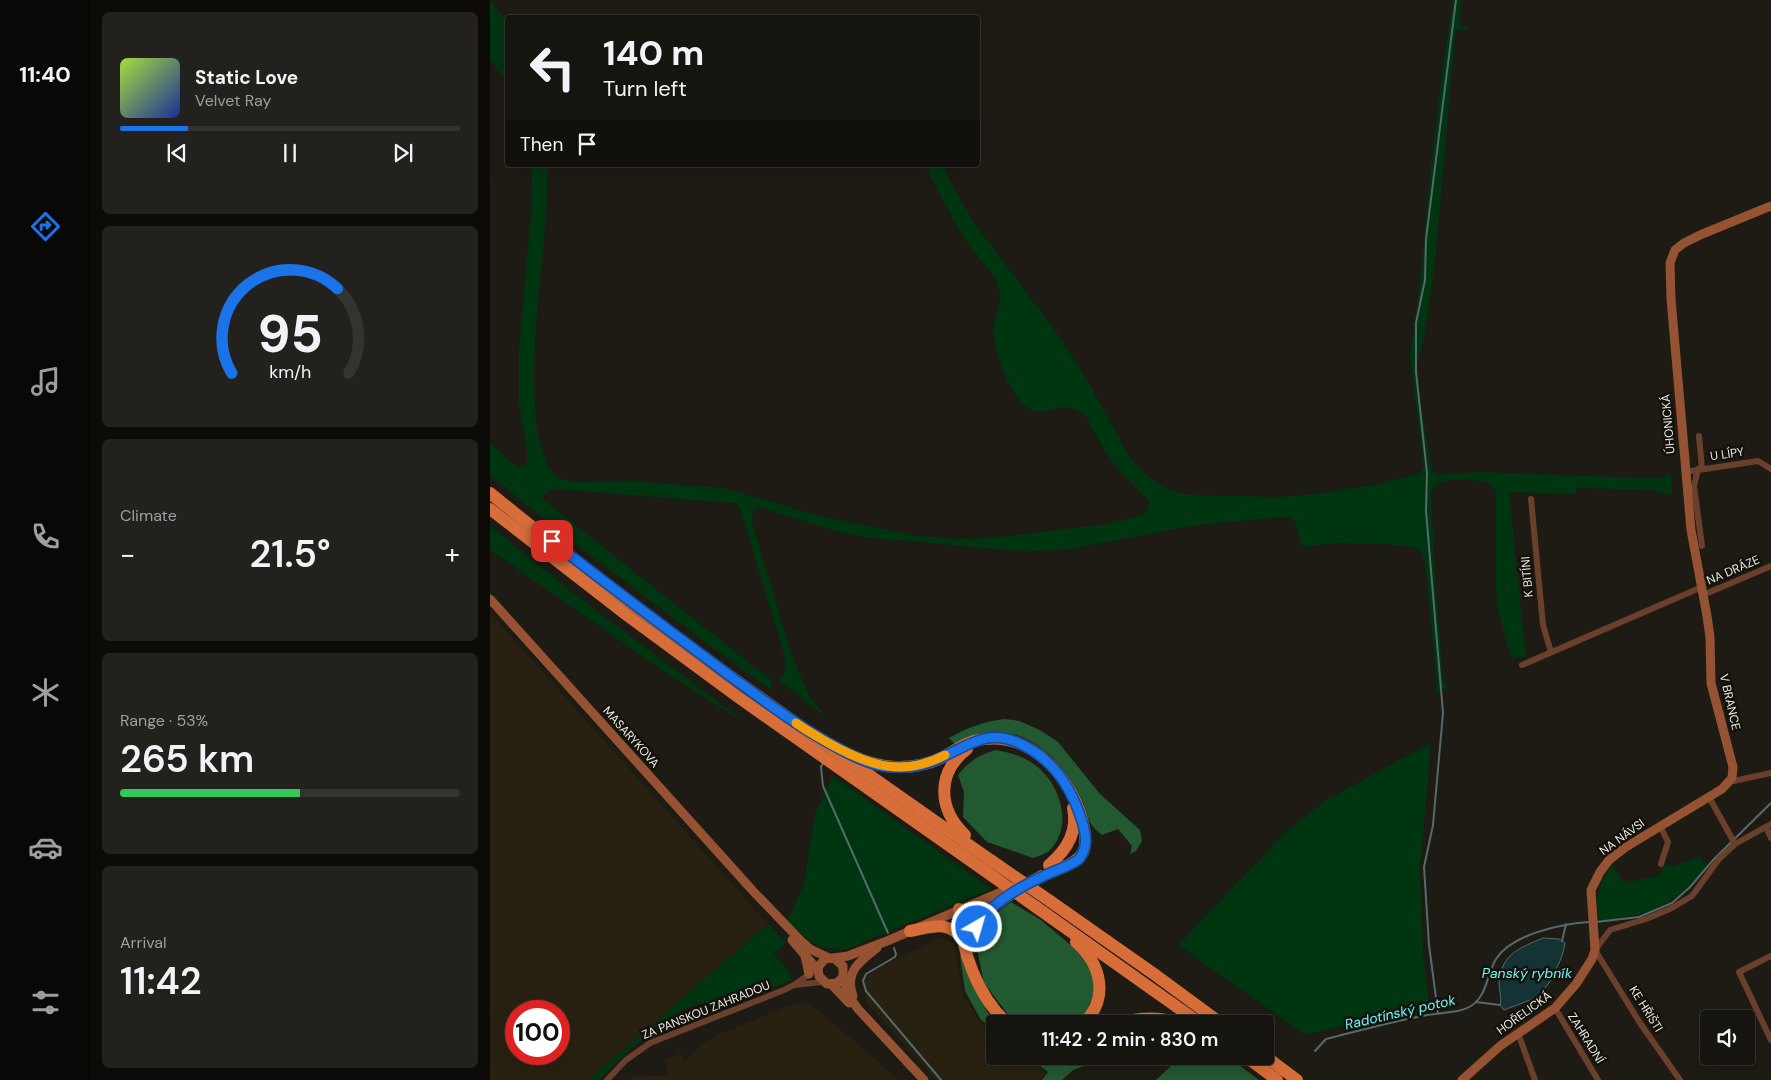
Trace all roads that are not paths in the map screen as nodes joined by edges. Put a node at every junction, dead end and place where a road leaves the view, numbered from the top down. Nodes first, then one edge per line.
1 (1771, 206) edge
2 (1699, 436) dead end
3 (1700, 469) junction
4 (1771, 469) edge
5 (1685, 472) junction
6 (490, 493) edge
7 (1532, 499) dead end
8 (490, 509) edge
9 (1702, 546) dead end
10 (1771, 566) edge
11 (1702, 591) junction
12 (490, 599) edge
13 (1551, 652) junction
14 (1522, 664) dead end
15 (806, 730) junction
16 (994, 738) junction
17 (1771, 773) edge
18 (1064, 782) junction
19 (1729, 782) junction
20 (1709, 796) junction
21 (1768, 825) edge
22 (1660, 826) junction
23 (1771, 838) edge
24 (1734, 841) junction
25 (992, 861) junction
26 (1661, 864) dead end
27 (1049, 865) joint
28 (1064, 867) joint
29 (1042, 876) junction
30 (1006, 889) junction
31 (753, 891) junction
32 (1036, 907) junction
33 (959, 909) junction
34 (910, 931) junction
35 (887, 941) junction
36 (968, 943) junction
37 (1595, 950) junction
38 (872, 952) junction
39 (1771, 956) edge
40 (832, 959) junction
41 (814, 970) junction
42 (843, 974) junction
43 (827, 983) junction
44 (794, 986) junction
45 (1555, 1008) junction
46 (999, 1015) edge
47 (1090, 1015) edge
48 (1188, 1015) edge
49 (1210, 1015) edge
50 (1518, 1033) junction
51 (1771, 1040) edge
52 (890, 1044) junction
53 (1274, 1063) edge
54 (1257, 1065) edge
55 (607, 1080) edge
56 (924, 1080) edge
57 (1277, 1080) edge
58 (1297, 1080) edge
59 (1462, 1080) edge
60 (1535, 1080) edge
61 (1598, 1080) edge
62 (1680, 1080) edge

1 - 5 main road, ÚHONICKÁ
2 - 3 street
3 - 4 street, U LÍPY
3 - 5 street, U LÍPY
3 - 9 street
5 - 11 main road, ÚHONICKÁ
6 - 15 highway
7 - 13 street, K BITÍNI
8 - 32 highway, bridge
10 - 11 street, NA DRÁZE
11 - 13 street, NA DRÁZE
11 - 19 main road, V BRANCE
12 - 31 main road, MASARYKOVA
13 - 14 street, NA DRÁZE
15 - 16 highway
15 - 25 highway
16 - 18 highway
16 - 25 highway
17 - 19 street
18 - 27 highway
18 - 28 highway
19 - 20 main road, NA NÁVSI
20 - 22 main road, NA NÁVSI
20 - 24 street
21 - 23 street
21 - 24 street
22 - 26 street
22 - 37 main road, NA NÁVSI
24 - 37 street
25 - 49 highway, bridge
27 - 30 main road
28 - 29 main road
29 - 30 main road
29 - 36 highway
30 - 33 main road
31 - 40 main road, MASARYKOVA
31 - 41 main road, MASARYKOVA
32 - 47 highway
32 - 48 highway
33 - 34 main road
33 - 36 highway
34 - 35 main road
34 - 36 highway
35 - 38 main road
35 - 40 main road
36 - 46 highway
37 - 45 main road, HOŘELICKÁ
37 - 62 street, KE HŘIŠTI
38 - 42 main road
38 - 52 main road
39 - 51 street
40 - 41 main road
40 - 42 main road
41 - 43 main road
41 - 44 street, ZA PANSKOU ZAHRADOU
42 - 43 main road
42 - 52 main road
43 - 44 street, ZA PANSKOU ZAHRADOU
43 - 52 main road
44 - 55 street, ZA PANSKOU ZAHRADOU
45 - 50 main road, HOŘELICKÁ
45 - 61 street, ZAHRADNÍ
50 - 59 main road, HOŘELICKÁ
50 - 60 street
52 - 56 main road
53 - 58 highway
54 - 57 highway

